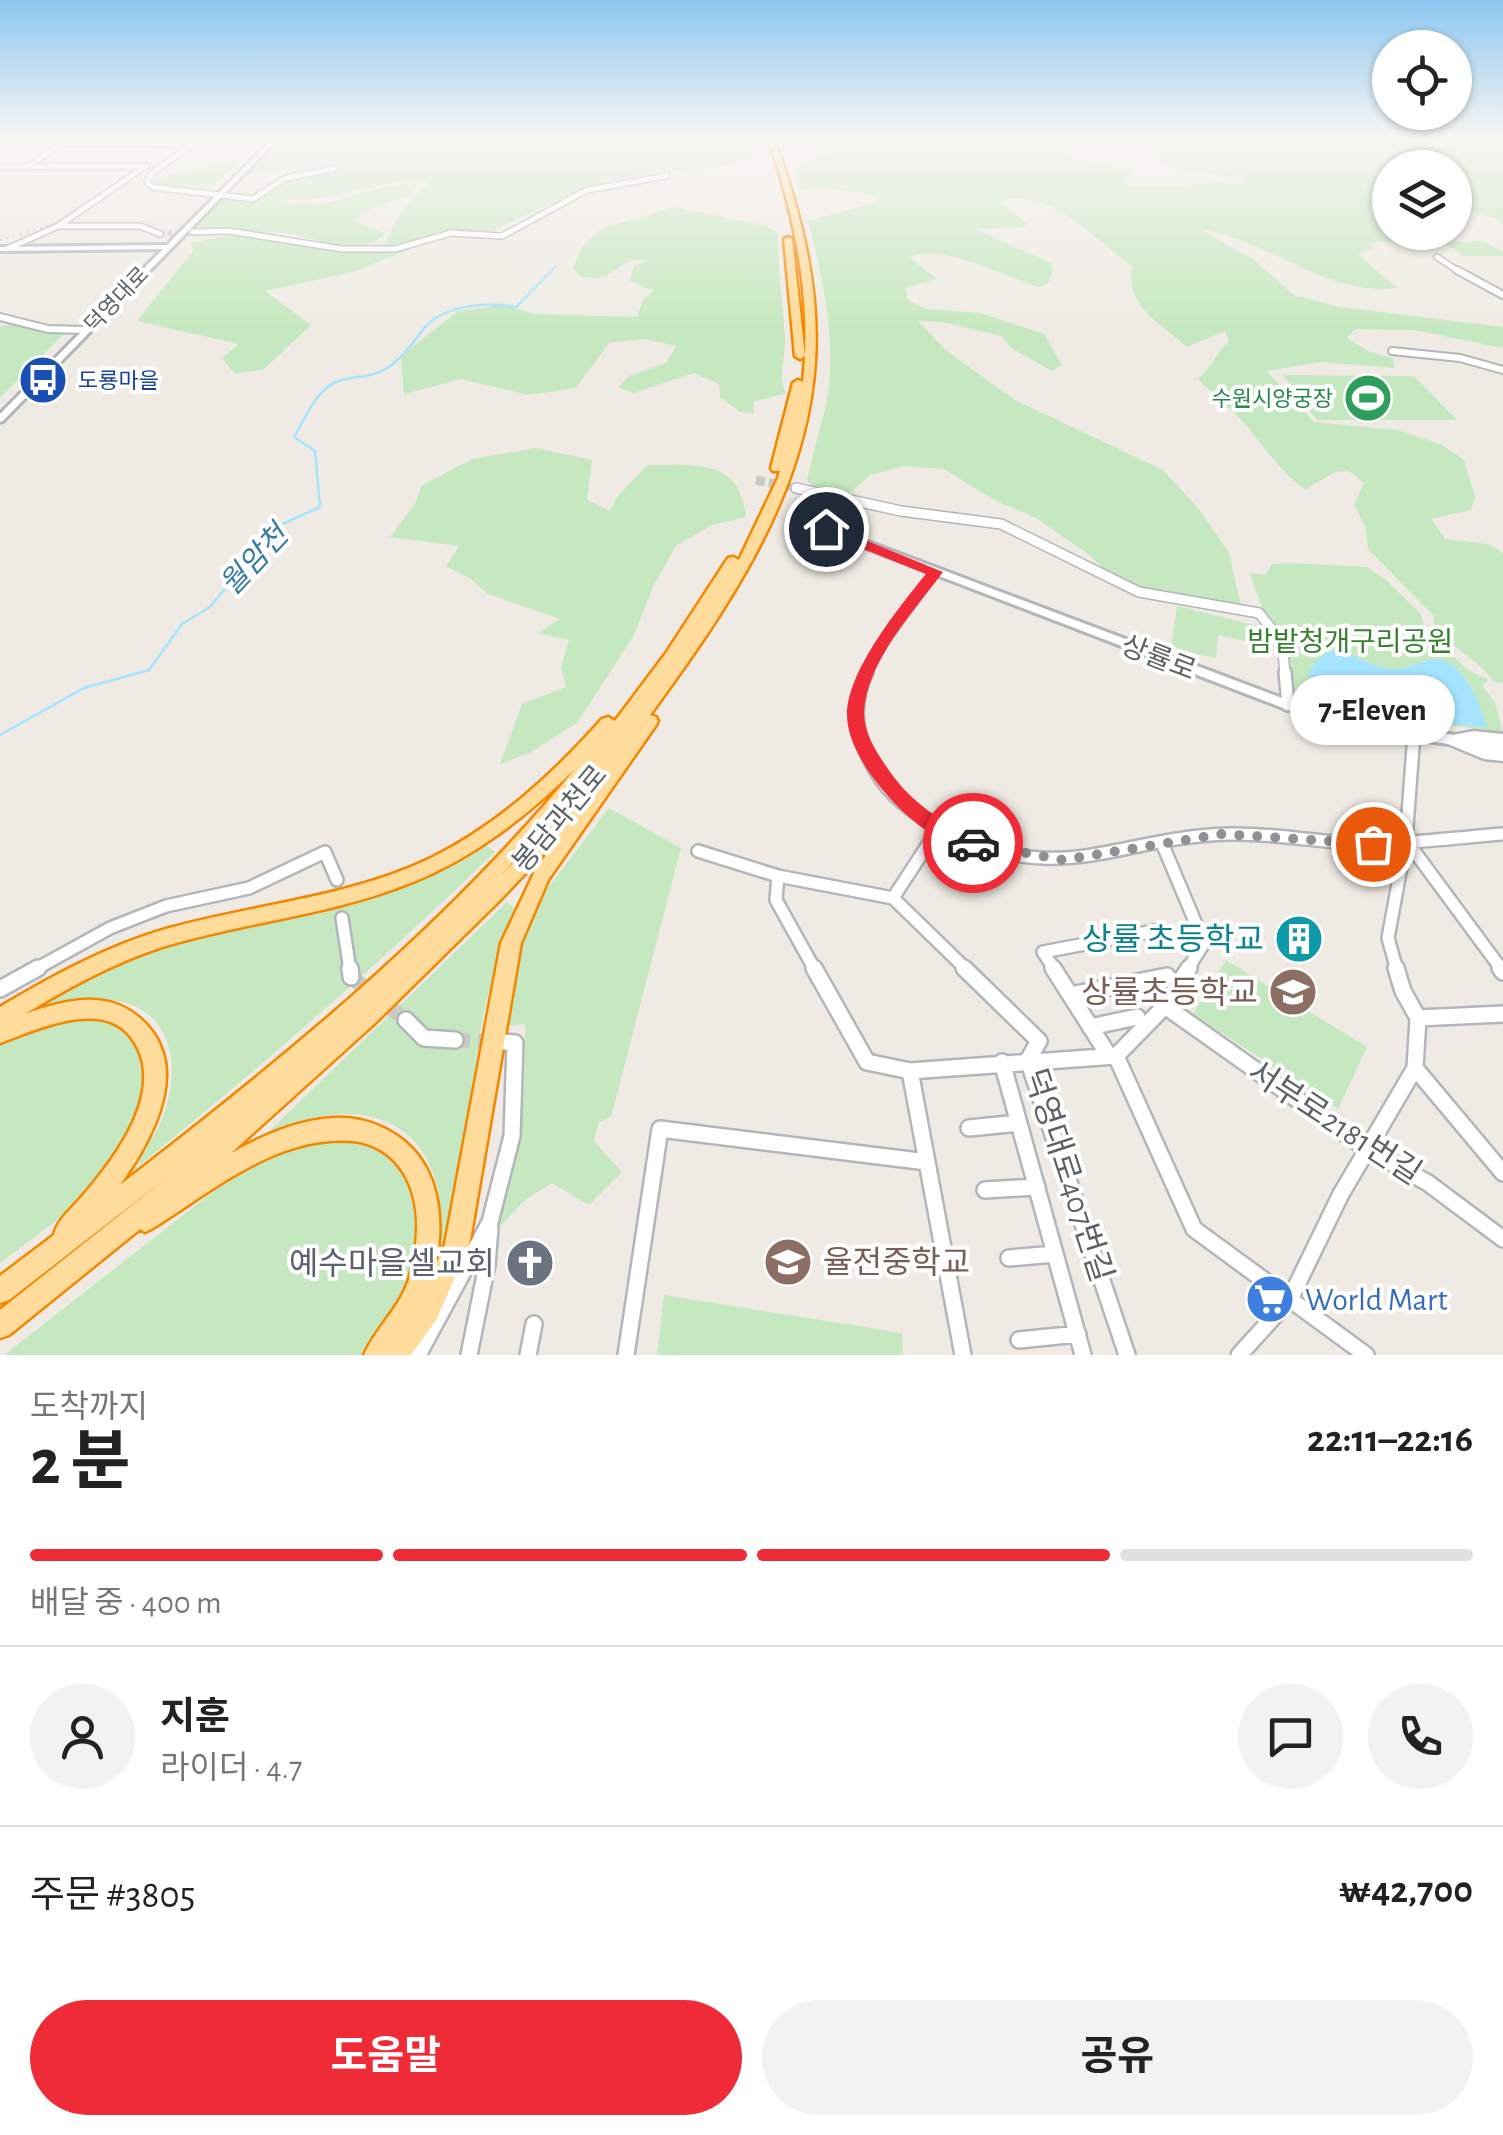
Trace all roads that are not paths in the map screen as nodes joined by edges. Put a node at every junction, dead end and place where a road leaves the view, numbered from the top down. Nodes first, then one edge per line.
1 (96, 201) edge
2 (208, 201) edge
3 (566, 201) edge
4 (786, 201) edge
5 (58, 226) junction
6 (192, 232) tunnel mouth
7 (160, 234) tunnel mouth
8 (163, 247) junction
9 (4, 249) edge
10 (1437, 256) dead end
11 (1503, 295) edge
12 (0, 317) edge
13 (83, 330) junction
14 (1392, 351) dead end
15 (1503, 370) edge
16 (0, 415) edge
17 (796, 488) tunnel mouth
18 (826, 529) dead end
19 (936, 572) junction
20 (669, 669) junction
21 (1288, 705) junction
22 (1414, 734) junction
23 (1503, 738) edge
24 (1453, 740) junction
25 (1503, 747) edge
26 (1503, 755) edge
27 (938, 829) junction
28 (1503, 834) edge
29 (1406, 840) junction
30 (1162, 843) junction
31 (698, 851) dead end
32 (778, 876) junction
33 (337, 880) dead end
34 (893, 898) junction
35 (342, 918) dead end
36 (1159, 930) dead end
37 (1503, 972) edge
38 (1166, 976) dead end
39 (351, 977) tunnel mouth
40 (0, 989) edge
41 (1070, 994) junction
42 (1165, 1006) junction
43 (1503, 1014) edge
44 (1138, 1017) dead end
45 (0, 1018) edge
46 (1418, 1018) junction
47 (406, 1020) tunnel mouth
48 (1090, 1026) junction
49 (0, 1033) edge
50 (455, 1040) tunnel mouth
51 (504, 1042) dead end
52 (1112, 1056) junction
53 (1028, 1060) junction
54 (1002, 1062) junction
55 (1416, 1068) junction
56 (910, 1070) junction
57 (1019, 1123) junction
58 (969, 1128) dead end
59 (1367, 1149) junction
60 (927, 1162) junction
61 (1503, 1173) edge
62 (1037, 1187) junction
63 (985, 1190) dead end
64 (490, 1222) junction
65 (1503, 1239) edge
66 (103, 1246) junction
67 (1056, 1254) junction
68 (1010, 1258) dead end
69 (24, 1273) junction
70 (0, 1291) edge
71 (1290, 1299) junction
72 (534, 1324) dead end
73 (0, 1326) edge
74 (1078, 1334) junction
75 (1018, 1340) dead end
76 (377, 1355) edge
77 (396, 1355) edge
78 (418, 1355) edge
79 (468, 1355) edge
80 (528, 1355) edge
81 (626, 1355) edge
82 (962, 1355) edge
83 (1084, 1355) edge
84 (1128, 1355) edge
85 (1239, 1355) edge
86 (1366, 1355) edge

1 - 5 street
2 - 8 street, 덕영대로
3 - 6 street
4 - 20 highway, 봉담과천로
5 - 7 street
5 - 9 street
8 - 9 street
8 - 13 street, 덕영대로
10 - 11 street
12 - 13 street
13 - 16 street, 덕영대로
14 - 15 street
17 - 21 street
18 - 19 street, 상률로
19 - 21 street, 상률로
19 - 27 street
20 - 45 highway
20 - 66 highway, 봉담과천로
20 - 69 highway, 봉담과천로
20 - 77 highway
21 - 22 street, 상률로
22 - 24 street, 상률로
22 - 29 street
23 - 24 main road
24 - 25 street, 상률로
24 - 26 main road
27 - 30 street
27 - 34 street
28 - 29 street
29 - 30 street
29 - 37 street
29 - 46 street
30 - 42 street
31 - 32 street
32 - 34 street
32 - 56 street
33 - 40 street
34 - 53 street, 덕영대로407번길
35 - 39 street
36 - 41 street
38 - 41 street
41 - 48 street
42 - 52 street
42 - 59 street, 서부로2181번길
43 - 46 street
44 - 48 street
46 - 55 street
47 - 50 street
48 - 52 street
49 - 69 highway
51 - 64 street
52 - 53 street
52 - 71 street
53 - 54 street
53 - 84 street, 덕영대로407번길
54 - 56 street
54 - 57 street
55 - 59 street
55 - 61 street
56 - 60 street
57 - 58 street
57 - 62 street
59 - 65 street, 서부로2181번길
59 - 71 street
60 - 81 street
60 - 82 street
62 - 63 street
62 - 67 street
64 - 78 street
64 - 79 street
66 - 73 highway, 봉담과천로
66 - 76 highway
67 - 68 street
67 - 74 street
69 - 70 highway, 봉담과천로
71 - 85 street
71 - 86 street
72 - 80 street
74 - 75 street
74 - 83 street

